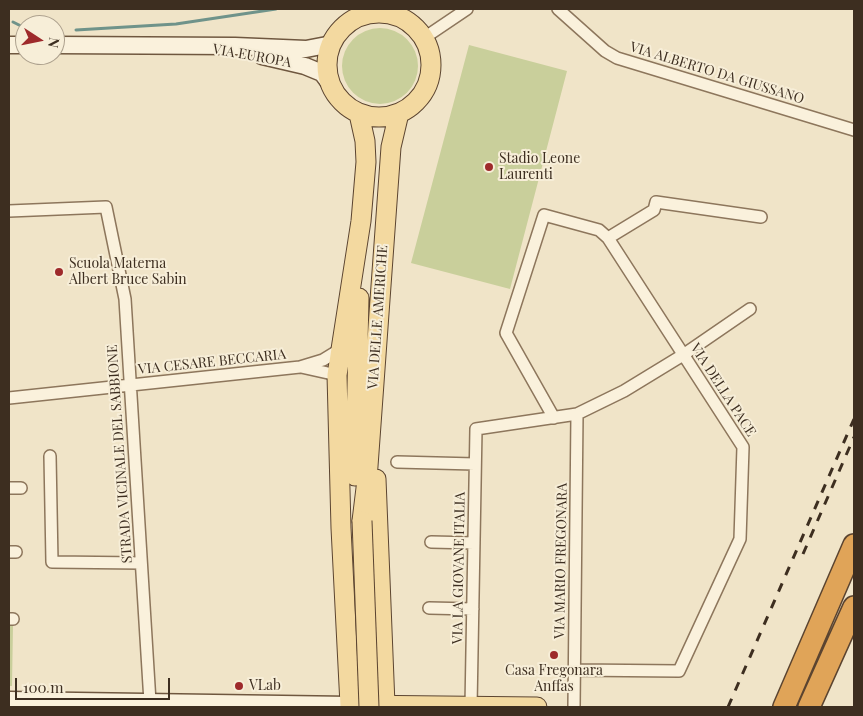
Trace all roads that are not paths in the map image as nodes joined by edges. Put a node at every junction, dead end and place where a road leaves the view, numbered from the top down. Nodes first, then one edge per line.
1 (468, 9) edge
2 (558, 9) edge
3 (379, 11) edge
4 (406, 16) edge
5 (424, 38) junction
6 (332, 44) junction
7 (65, 45) edge
8 (193, 47) junction
9 (333, 88) junction
10 (359, 114) junction
11 (398, 114) junction
12 (854, 130) edge
13 (9, 211) edge
14 (761, 217) dead end
15 (361, 221) junction
16 (608, 238) junction
17 (750, 309) dead end
18 (342, 341) junction
19 (684, 355) junction
20 (300, 367) junction
21 (337, 375) junction
22 (130, 386) junction
23 (373, 390) junction
24 (9, 398) edge
25 (356, 414) junction
26 (577, 414) junction
27 (554, 418) junction
28 (50, 456) dead end
29 (397, 462) dead end
30 (475, 464) junction
31 (9, 488) edge
32 (21, 488) dead end
33 (362, 522) junction
34 (431, 542) dead end
35 (474, 543) junction
36 (854, 546) edge
37 (141, 563) junction
38 (854, 607) edge
39 (429, 608) dead end
40 (473, 609) junction
41 (575, 670) junction
42 (9, 700) edge
43 (786, 701) edge
44 (150, 702) junction
45 (812, 702) edge
46 (80, 704) edge
47 (350, 704) junction
48 (377, 706) edge
49 (471, 706) edge
50 (537, 707) edge
51 (574, 707) edge

1 - 5 street
2 - 12 street, VIA ALBERTO DA GIUSSANO
3 - 4 main road
3 - 6 main road
4 - 5 main road
5 - 11 main road
6 - 8 main road, VIA EUROPA
6 - 9 main road
7 - 8 main road, VIA EUROPA
8 - 9 main road, VIA EUROPA
9 - 10 main road
10 - 11 main road
10 - 15 main road
11 - 23 main road, VIA DELLE AMERICHE
13 - 22 street, STRADA VICINALE DEL SABBIONE
14 - 16 street
15 - 18 main road
15 - 25 main road, VIA DELLE AMERICHE
16 - 19 street, VIA DELLA PACE
16 - 27 street, VIA DELLA PACE
17 - 19 street
18 - 20 street, VIA CESARE BECCARIA
18 - 21 main road
19 - 26 street
19 - 41 street, VIA DELLA PACE
20 - 21 street, VIA CESARE BECCARIA
20 - 22 street, VIA CESARE BECCARIA
21 - 25 main road
21 - 47 main road
22 - 24 street, VIA CESARE BECCARIA
22 - 37 street, STRADA VICINALE DEL SABBIONE
23 - 33 main road, VIA DELLE AMERICHE
23 - 48 main road
25 - 33 main road, VIA DELLE AMERICHE
26 - 27 street
26 - 41 street, VIA MARIO FREGONARA
27 - 30 street, VIA LA GIOVANE ITALIA
28 - 37 street
29 - 30 street
30 - 35 street, VIA LA GIOVANE ITALIA
31 - 32 street
33 - 48 main road, VIA DELLE AMERICHE, bridge
34 - 35 street
35 - 40 street, VIA LA GIOVANE ITALIA
36 - 43 highway
37 - 44 street, STRADA VICINALE DEL SABBIONE
38 - 45 highway
39 - 40 street
40 - 49 street, VIA LA GIOVANE ITALIA
41 - 51 street, VIA MARIO FREGONARA
42 - 46 main road
44 - 46 main road
44 - 47 main road
47 - 48 main road
48 - 49 main road
49 - 50 main road

